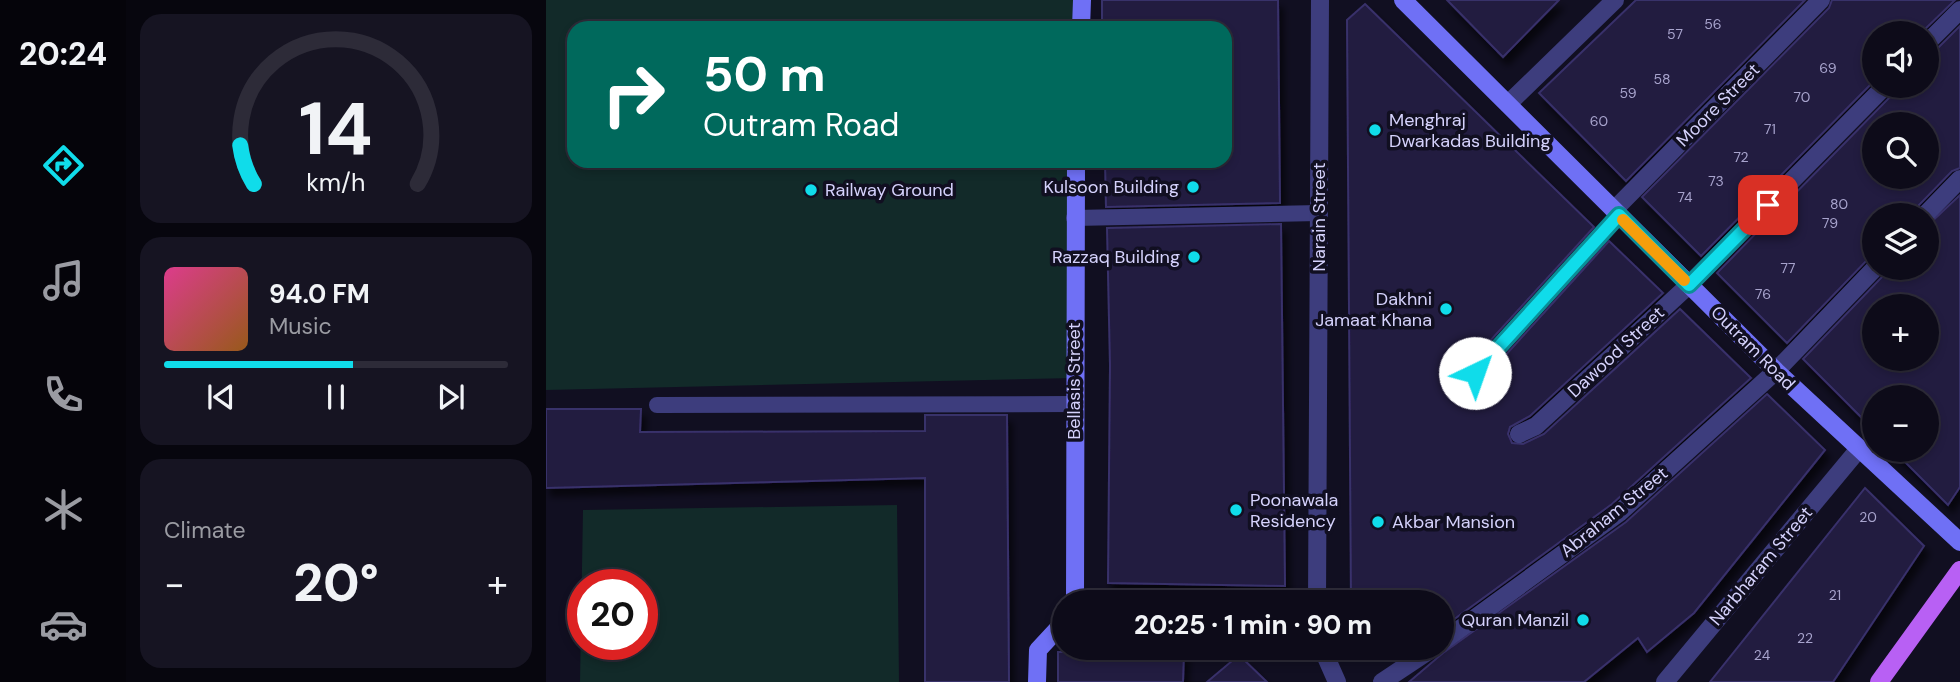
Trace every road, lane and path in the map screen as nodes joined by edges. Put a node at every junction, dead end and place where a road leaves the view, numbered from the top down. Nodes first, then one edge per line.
1 (1082, 0) edge
2 (1320, 0) edge
3 (1403, 0) edge
4 (1615, 0) edge
5 (1821, 0) edge
6 (1960, 9) edge
7 (1081, 21) edge
8 (1939, 31) edge
9 (1873, 98) edge
10 (1508, 104) junction
11 (1076, 168) edge
12 (1960, 179) edge
13 (1937, 203) edge
14 (1616, 212) junction
15 (1319, 213) junction
16 (1074, 218) junction
17 (1863, 280) edge
18 (1689, 285) junction
19 (1776, 371) junction
20 (1475, 373) dead end
21 (1074, 404) junction
22 (657, 405) dead end
23 (1519, 434) dead end
24 (1858, 450) junction
25 (1960, 542) edge
26 (1960, 570) edge
27 (1075, 590) edge
28 (1317, 590) edge
29 (1454, 633) edge
30 (1052, 635) edge
31 (1327, 660) edge
32 (1415, 660) edge
33 (1037, 682) edge
34 (1337, 682) edge
35 (1382, 682) edge
36 (1665, 682) edge
37 (1879, 682) edge

1 - 7 street
2 - 15 street, Narain Street
3 - 10 street, Outram Road
4 - 10 street
5 - 14 street, Moore Street
6 - 8 street
9 - 18 street, Dawood Street
10 - 14 street, Outram Road
11 - 16 street, Bellasis Street
12 - 13 street
14 - 18 street, Outram Road
14 - 20 lane
15 - 16 lane
15 - 28 street, Narain Street
16 - 21 street, Bellasis Street
17 - 19 street, Abraham Street
18 - 19 street, Outram Road
18 - 23 street, Dawood Street
19 - 24 street, Outram Road
19 - 29 street, Abraham Street
21 - 22 lane
21 - 27 street, Bellasis Street
24 - 25 street, Outram Road
24 - 36 street, Narbharam Street
26 - 37 main road
30 - 33 street
31 - 34 street
32 - 35 street

